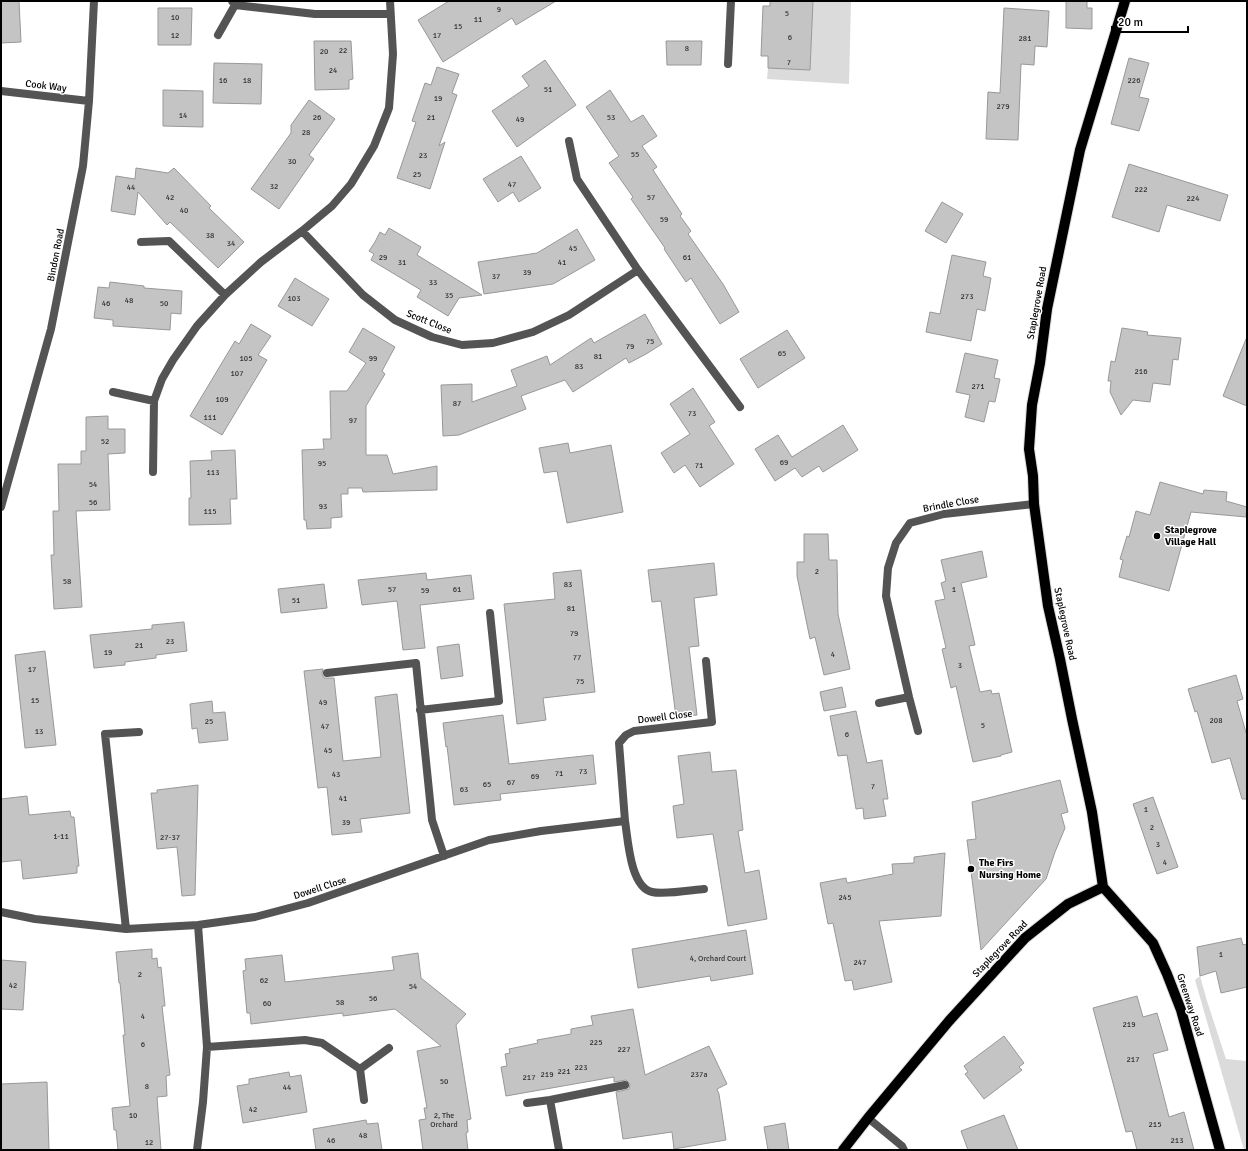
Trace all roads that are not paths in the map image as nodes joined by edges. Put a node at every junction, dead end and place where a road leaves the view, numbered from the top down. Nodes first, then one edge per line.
1 (94, 1) edge
2 (390, 1) edge
3 (731, 1) edge
4 (1125, 1) edge
5 (233, 3) edge
6 (390, 14) junction
7 (218, 35) dead end
8 (728, 64) dead end
9 (1, 91) edge
10 (89, 101) junction
11 (569, 141) dead end
12 (302, 231) junction
13 (141, 242) dead end
14 (638, 270) junction
15 (224, 295) junction
16 (113, 392) dead end
17 (154, 401) junction
18 (740, 407) dead end
19 (154, 472) dead end
20 (1034, 504) junction
21 (1, 507) edge
22 (490, 613) dead end
23 (706, 661) dead end
24 (328, 673) dead end
25 (909, 697) junction
26 (879, 703) dead end
27 (420, 710) junction
28 (918, 731) dead end
29 (139, 732) dead end
30 (625, 821) junction
31 (444, 856) junction
32 (1103, 887) junction
33 (704, 889) dead end
34 (1, 912) edge
35 (198, 925) junction
36 (126, 929) junction
37 (207, 1046) junction
38 (389, 1048) dead end
39 (360, 1069) junction
40 (625, 1085) dead end
41 (364, 1100) dead end
42 (550, 1100) junction
43 (527, 1103) dead end
44 (868, 1118) junction
45 (198, 1150) edge
46 (559, 1150) edge
47 (843, 1150) edge
48 (904, 1150) edge
49 (1220, 1150) edge

1 - 10 street, Bindon Road
2 - 6 street
3 - 8 street
4 - 20 main road, Staplegrove Road
5 - 6 street
5 - 7 street
6 - 12 street
9 - 10 street, Cook Way
10 - 21 street, Bindon Road
11 - 14 street
12 - 14 street, Scott Close
12 - 15 street
13 - 15 street
14 - 18 street
15 - 17 street
16 - 17 street
17 - 19 street
20 - 25 street, Brindle Close
20 - 32 main road, Staplegrove Road
22 - 27 street
23 - 30 street, Dowell Close
24 - 27 street
25 - 26 street
25 - 28 street, Brindle Close
27 - 31 street
29 - 36 street
30 - 31 street, Dowell Close
30 - 33 street, Dowell Close
31 - 35 street, Dowell Close
32 - 44 main road, Staplegrove Road
32 - 49 main road, Greenway Road
34 - 36 street, Dowell Close
35 - 36 street, Dowell Close
35 - 37 street
37 - 39 street
37 - 45 street
38 - 39 street
39 - 41 street
40 - 42 street
42 - 43 street
42 - 46 street
44 - 47 main road, Staplegrove Road
44 - 48 street

